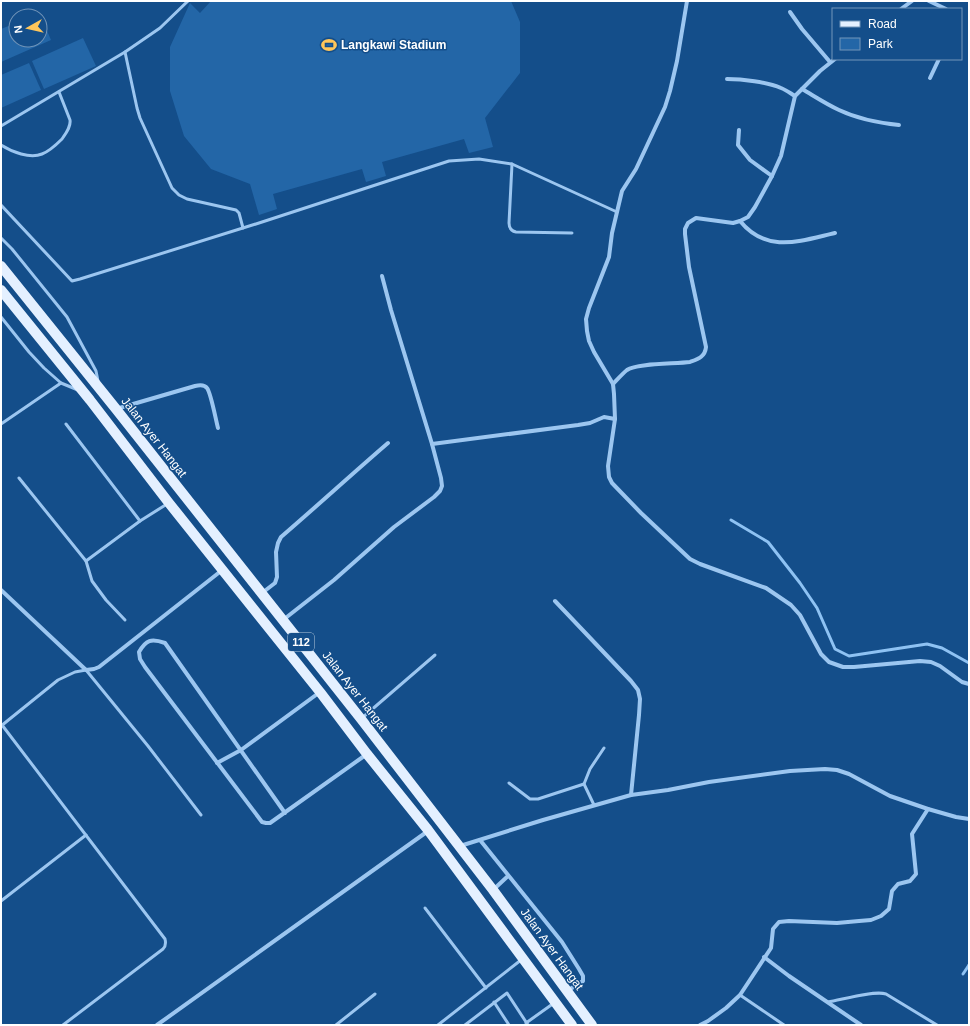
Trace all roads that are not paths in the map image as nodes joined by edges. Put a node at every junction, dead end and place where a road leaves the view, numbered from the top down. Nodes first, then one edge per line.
1 (188, 1) edge
2 (687, 1) edge
3 (912, 1) edge
4 (929, 1) edge
5 (902, 8) edge
6 (944, 8) edge
7 (790, 12) dead end
8 (125, 52) junction
9 (833, 60) edge
10 (938, 60) edge
11 (830, 62) junction
12 (930, 78) dead end
13 (727, 79) dead end
14 (802, 89) junction
15 (58, 92) junction
16 (795, 96) junction
17 (899, 125) dead end
18 (1, 126) edge
19 (740, 130) dead end
20 (1, 145) edge
21 (512, 164) junction
22 (772, 176) junction
23 (1, 205) edge
24 (617, 212) junction
25 (740, 222) junction
26 (243, 228) junction
27 (572, 233) dead end
28 (835, 233) dead end
29 (1, 238) edge
30 (1, 266) edge
31 (382, 276) dead end
32 (1, 290) edge
33 (1, 317) edge
34 (61, 383) junction
35 (613, 384) junction
36 (100, 390) junction
37 (90, 400) junction
38 (116, 409) junction
39 (615, 419) junction
40 (1, 424) edge
41 (66, 424) dead end
42 (218, 428) dead end
43 (388, 443) dead end
44 (432, 444) junction
45 (19, 478) dead end
46 (168, 503) junction
47 (140, 522) junction
48 (86, 561) junction
49 (222, 570) junction
50 (1, 590) edge
51 (261, 594) junction
52 (555, 601) dead end
53 (125, 620) dead end
54 (283, 620) junction
55 (435, 655) dead end
56 (86, 670) junction
57 (969, 684) edge
58 (320, 692) junction
59 (361, 719) junction
60 (2, 726) edge
61 (604, 748) dead end
62 (241, 750) junction
63 (367, 754) junction
64 (218, 763) junction
65 (509, 783) dead end
66 (584, 784) junction
67 (632, 795) junction
68 (594, 805) junction
69 (928, 809) junction
70 (285, 813) junction
71 (201, 815) dead end
72 (969, 819) edge
73 (428, 830) junction
74 (86, 835) junction
75 (480, 840) junction
76 (459, 846) junction
77 (508, 876) junction
78 (493, 890) junction
79 (1, 901) edge
80 (425, 908) dead end
81 (764, 957) junction
82 (523, 959) junction
83 (486, 988) junction
84 (566, 992) junction
85 (375, 994) dead end
86 (740, 995) junction
87 (494, 1002) junction
88 (555, 1002) junction
89 (828, 1002) junction
90 (527, 1024) edge
91 (63, 1025) edge
92 (157, 1025) edge
93 (336, 1025) edge
94 (438, 1025) edge
95 (464, 1025) edge
96 (509, 1025) edge
97 (572, 1025) edge
98 (592, 1025) edge
99 (700, 1025) edge
100 (784, 1025) edge
101 (861, 1025) edge
102 (937, 1025) edge

1 - 8 lane
2 - 24 street
3 - 5 street
4 - 6 street
7 - 11 street
8 - 15 lane
8 - 26 lane
9 - 11 street
10 - 12 street
11 - 14 street
13 - 16 street
14 - 16 street
14 - 17 street
15 - 18 lane
15 - 20 lane
16 - 22 street
19 - 22 street
21 - 24 lane
21 - 26 lane
21 - 27 lane
22 - 25 street
23 - 26 lane
24 - 35 street
25 - 28 street
25 - 35 street
29 - 36 lane
30 - 36 main road, Jalan Ayer Hangat / 112
31 - 44 street
32 - 37 main road, 112
33 - 34 lane
34 - 37 lane
34 - 40 lane
35 - 39 street
36 - 38 main road, Jalan Ayer Hangat / 112
37 - 46 main road, 112
38 - 42 street
38 - 51 main road, Jalan Ayer Hangat / 112
39 - 44 street
39 - 57 street
41 - 47 lane
43 - 51 street
44 - 54 street
45 - 48 lane
46 - 47 lane
46 - 49 main road, 112
47 - 48 lane
48 - 53 lane
49 - 56 street
49 - 58 main road, 112
50 - 56 street
51 - 54 main road, Jalan Ayer Hangat / 112
52 - 67 street
54 - 59 main road, Jalan Ayer Hangat / 112
55 - 59 lane
56 - 60 lane
56 - 71 lane
58 - 62 street
58 - 63 main road, 112
59 - 76 main road, Jalan Ayer Hangat / 112
60 - 74 lane
61 - 66 lane
62 - 64 street
62 - 64 street
62 - 70 street
63 - 70 street
63 - 73 main road, 112
64 - 70 street
65 - 66 lane
66 - 68 lane
67 - 68 street
67 - 69 street
68 - 75 street
69 - 72 street
69 - 81 street
73 - 82 main road, 112
73 - 92 street
74 - 79 lane
74 - 91 lane
75 - 76 street
75 - 77 street
76 - 78 main road, Jalan Ayer Hangat / 112
77 - 78 street
77 - 84 street
78 - 84 main road, Jalan Ayer Hangat / 112
80 - 83 lane
81 - 86 street
81 - 89 street
82 - 83 lane
82 - 88 main road, 112
83 - 94 lane
84 - 98 main road, Jalan Ayer Hangat / 112
85 - 93 lane
86 - 99 street
86 - 100 lane
87 - 90 lane
87 - 95 lane
87 - 96 lane
88 - 90 lane
88 - 97 main road, 112
89 - 101 street
89 - 102 lane

